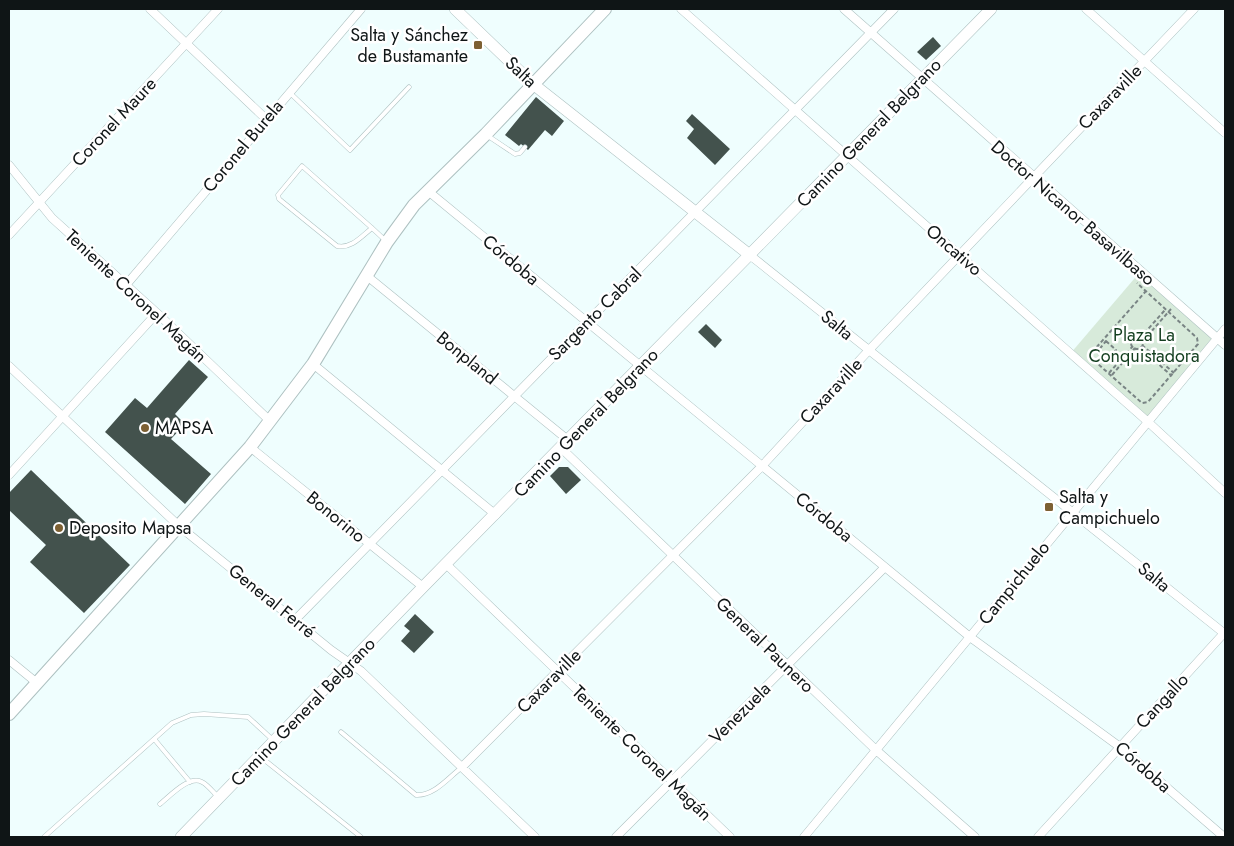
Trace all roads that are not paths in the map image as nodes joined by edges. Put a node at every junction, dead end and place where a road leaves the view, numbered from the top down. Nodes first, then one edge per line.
1 (150, 9) edge
2 (218, 9) edge
3 (362, 9) edge
4 (455, 9) edge
5 (605, 9) edge
6 (681, 9) edge
7 (844, 9) edge
8 (894, 9) edge
9 (991, 9) edge
10 (1086, 9) edge
11 (1194, 9) edge
12 (870, 33) junction
13 (186, 44) junction
14 (1144, 61) junction
15 (921, 79) junction
16 (533, 84) junction
17 (409, 87) dead end
18 (289, 92) junction
19 (794, 109) junction
20 (266, 119) junction
21 (486, 134) junction
22 (1225, 134) edge
23 (525, 147) dead end
24 (846, 157) junction
25 (9, 165) edge
26 (1033, 178) junction
27 (428, 191) junction
28 (39, 203) junction
29 (694, 212) junction
30 (372, 228) junction
31 (9, 235) edge
32 (387, 242) junction
33 (960, 254) junction
34 (751, 256) junction
35 (367, 276) junction
36 (126, 285) junction
37 (157, 313) junction
38 (587, 323) junction
39 (1225, 329) edge
40 (1218, 338) junction
41 (1225, 345) edge
42 (869, 350) junction
43 (314, 364) junction
44 (9, 366) edge
45 (641, 366) junction
46 (513, 395) junction
47 (64, 417) junction
48 (270, 421) junction
49 (1147, 421) junction
50 (564, 444) junction
51 (250, 447) junction
52 (762, 466) junction
53 (442, 470) junction
54 (9, 475) edge
55 (1225, 493) edge
56 (1072, 512) junction
57 (496, 515) junction
58 (179, 526) junction
59 (370, 545) junction
60 (672, 557) junction
61 (446, 564) junction
62 (886, 567) junction
63 (423, 587) junction
64 (296, 619) junction
65 (1225, 633) edge
66 (970, 637) junction
67 (9, 660) edge
68 (350, 663) junction
69 (787, 666) junction
70 (558, 673) junction
71 (38, 683) junction
72 (9, 714) edge
73 (341, 732) dead end
74 (155, 740) junction
75 (274, 741) junction
76 (1120, 746) junction
77 (876, 750) junction
78 (260, 756) junction
79 (462, 767) junction
80 (671, 781) junction
81 (190, 782) junction
82 (219, 798) junction
83 (160, 804) dead end
84 (44, 837) edge
85 (181, 837) edge
86 (361, 837) edge
87 (535, 837) edge
88 (616, 837) edge
89 (730, 837) edge
90 (804, 837) edge
91 (976, 837) edge
92 (1038, 837) edge
93 (1224, 837) edge

1 - 13 street
2 - 13 street, Coronel Maure
3 - 18 street, Coronel Burela
4 - 16 street, Salta
5 - 16 main road
6 - 19 street, Oncativo
7 - 12 street, Doctor Nicanor Basavilbaso
8 - 12 street, Sargento Cabral
9 - 15 street, Camino General Belgrano
10 - 14 street
11 - 14 street, Caxaraville
12 - 15 street, Doctor Nicanor Basavilbaso
12 - 19 street, Sargento Cabral
13 - 20 street
13 - 28 street, Coronel Maure
14 - 22 street
14 - 26 street, Caxaraville
15 - 24 street, Camino General Belgrano
15 - 26 street, Doctor Nicanor Basavilbaso
16 - 21 main road
16 - 29 street, Salta
17 - 18 lane
18 - 20 street, Coronel Burela
19 - 24 street, Oncativo
19 - 29 street, Sargento Cabral
20 - 36 street, Coronel Burela
21 - 23 lane
21 - 27 main road
24 - 33 street, Oncativo
24 - 34 street, Camino General Belgrano
25 - 28 street, Teniente Coronel Magán
26 - 33 street, Caxaraville
26 - 40 street, Doctor Nicanor Basavilbaso
27 - 32 main road
27 - 38 street, Córdoba
28 - 31 street, Coronel Maure
28 - 36 street, Teniente Coronel Magán
29 - 34 street, Salta
29 - 38 street, Sargento Cabral
30 - 30 lane
30 - 32 lane
32 - 35 main road
33 - 42 street, Caxaraville
33 - 49 street, Oncativo
34 - 42 street, Salta
34 - 45 street, Camino General Belgrano
35 - 43 main road
35 - 46 street, Bonpland
36 - 37 street, Teniente Coronel Magán
37 - 47 street
37 - 48 street, Teniente Coronel Magán
38 - 45 street, Córdoba
38 - 46 street, Sargento Cabral
39 - 40 street, Campichuelo
40 - 41 street, Doctor Nicanor Basavilbaso
40 - 49 street, Campichuelo
42 - 52 street, Caxaraville
42 - 56 street, Salta
43 - 48 main road
43 - 53 street
44 - 47 street, General Ferré
45 - 50 street, Camino General Belgrano
45 - 52 street, Córdoba
46 - 50 street, Bonpland
46 - 53 street, Sargento Cabral
47 - 54 street
47 - 58 street, General Ferré
48 - 51 main road
49 - 55 street, Oncativo
49 - 56 street, Campichuelo
50 - 57 street, Camino General Belgrano
50 - 60 street, General Paunero
51 - 58 main road
51 - 59 street, Bonorino
52 - 60 street, Caxaraville
52 - 62 street, Córdoba
53 - 57 street
53 - 59 street, Sargento Cabral
56 - 65 street, Salta
56 - 66 street, Campichuelo
57 - 61 street, Camino General Belgrano
58 - 64 street, General Ferré
58 - 71 main road
59 - 63 street, Bonorino
59 - 64 street, Sargento Cabral
60 - 69 street, General Paunero
60 - 70 street, Caxaraville
61 - 63 street, Camino General Belgrano
61 - 70 street, Teniente Coronel Magán
62 - 66 street, Córdoba
62 - 69 street, Venezuela
63 - 68 street, Camino General Belgrano
64 - 68 street, General Ferré
65 - 76 street, Cangallo
66 - 76 street, Córdoba
66 - 77 street, Campichuelo
67 - 71 street
68 - 75 street, Camino General Belgrano
68 - 79 street, General Ferré
69 - 77 street, General Paunero
69 - 80 street, Venezuela
70 - 79 street, Caxaraville
70 - 80 street, Teniente Coronel Magán
71 - 72 main road
73 - 79 lane
74 - 75 lane
74 - 81 lane
74 - 84 lane
75 - 78 street, Camino General Belgrano
76 - 92 street, Cangallo
76 - 93 street, Córdoba
77 - 90 street, Campichuelo
77 - 91 street, General Paunero
78 - 82 street, Camino General Belgrano
78 - 86 lane
79 - 87 street, General Ferré
80 - 88 street, Venezuela
80 - 89 street, Teniente Coronel Magán
81 - 82 lane
81 - 83 lane
82 - 85 street, Camino General Belgrano

